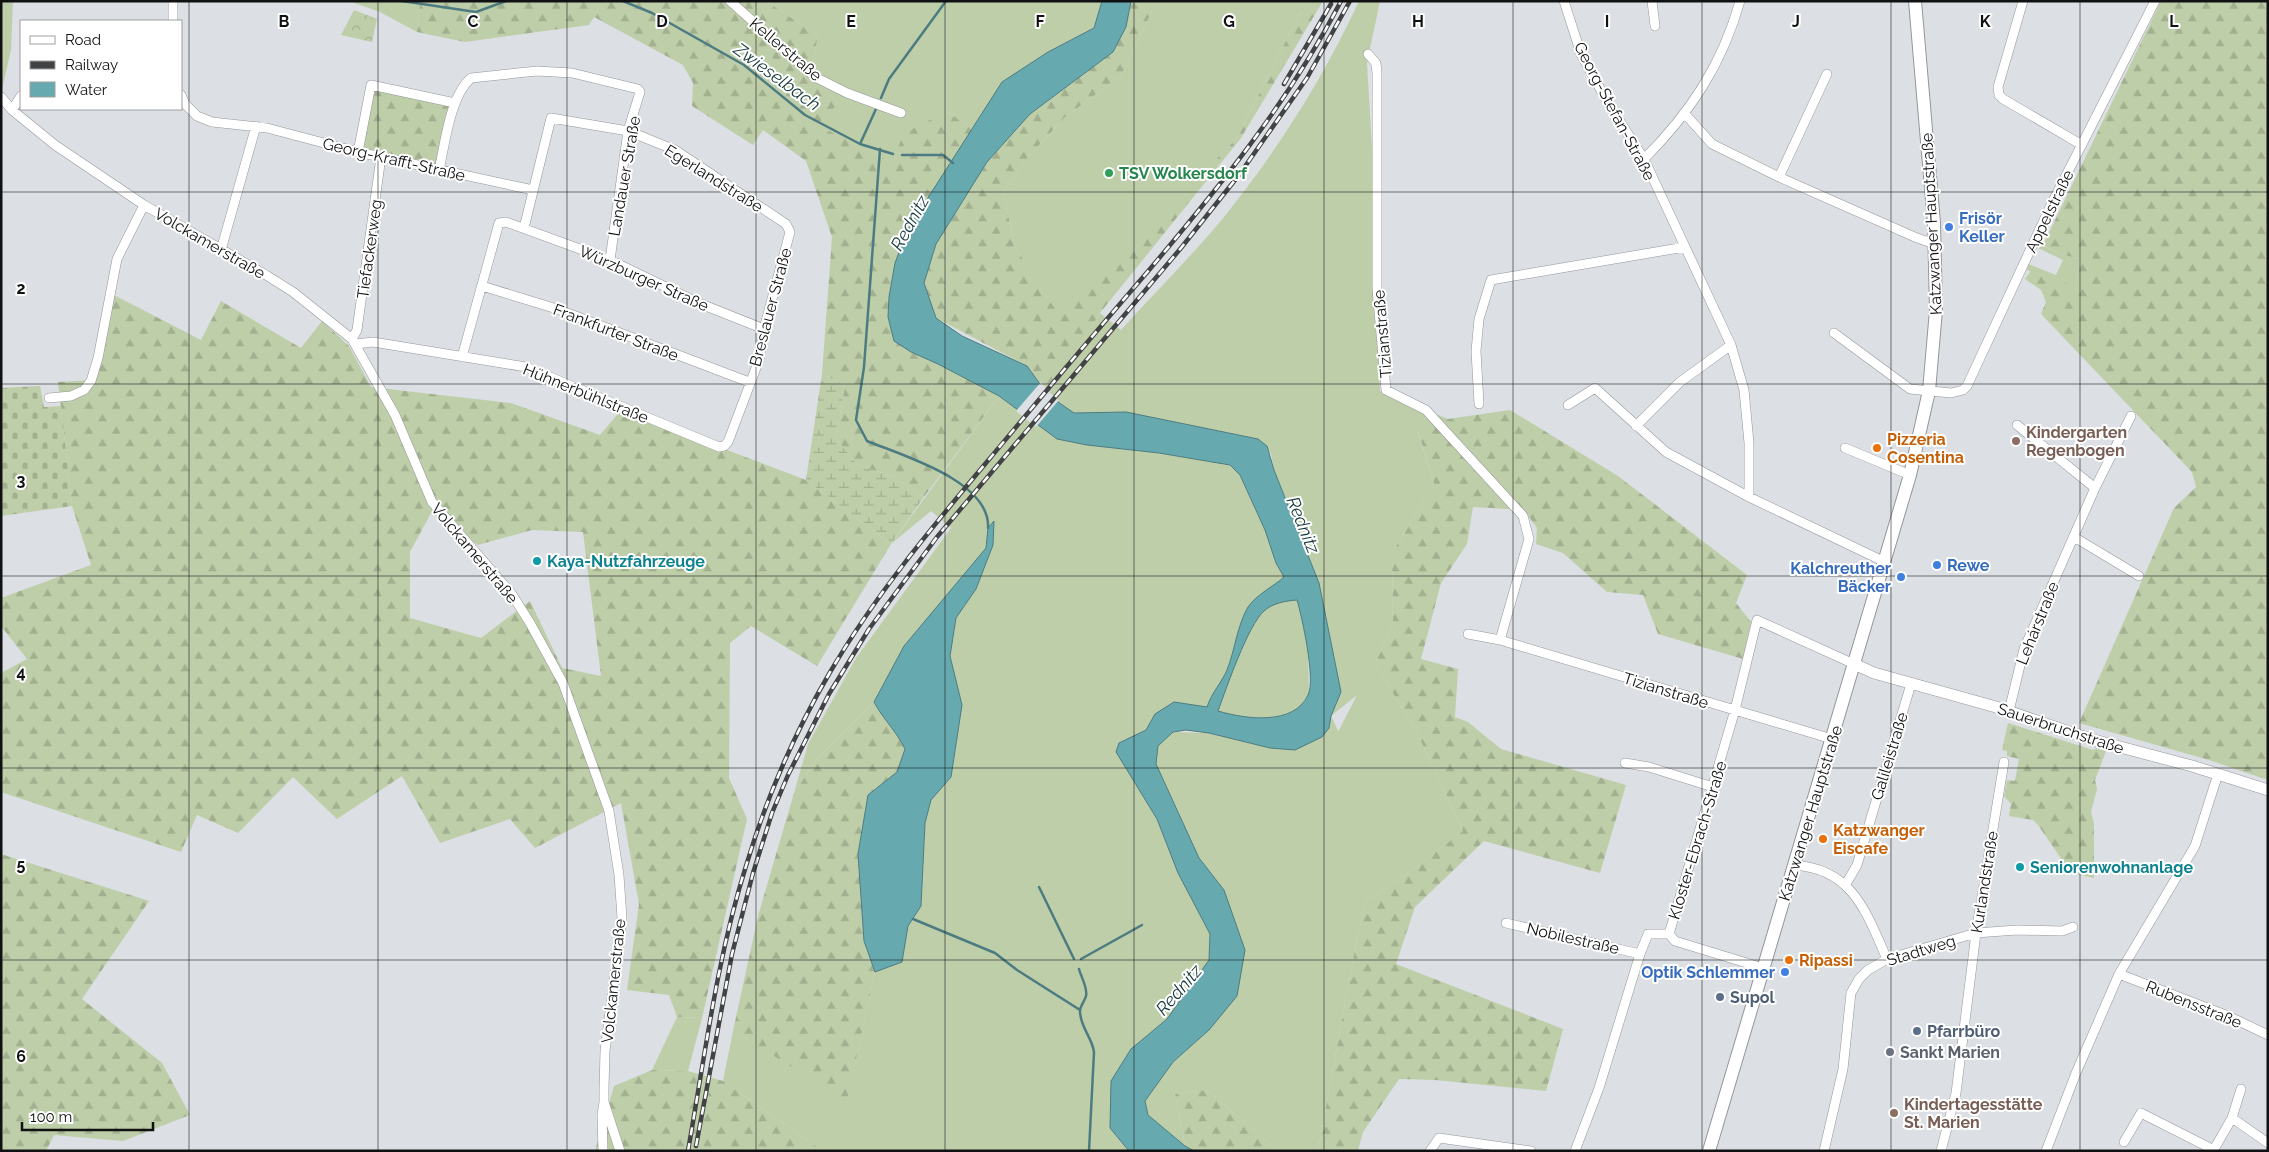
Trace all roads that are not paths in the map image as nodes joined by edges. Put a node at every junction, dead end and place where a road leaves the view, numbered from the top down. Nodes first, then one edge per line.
1 (173, 1) edge
2 (730, 1) edge
3 (1564, 1) edge
4 (1652, 1) edge
5 (1740, 1) edge
6 (1916, 1) edge
7 (2023, 1) edge
8 (2155, 1) edge
9 (173, 20) edge
10 (1655, 26) dead end
11 (1368, 54) dead end
12 (1827, 74) dead end
13 (1, 97) edge
14 (20, 98) edge
15 (182, 101) edge
16 (455, 103) junction
17 (12, 110) junction
18 (901, 113) dead end
19 (1685, 114) junction
20 (256, 126) junction
21 (628, 131) junction
22 (2082, 145) junction
23 (358, 152) junction
24 (381, 157) junction
25 (1644, 159) junction
26 (439, 170) junction
27 (1780, 178) junction
28 (534, 190) junction
29 (144, 206) junction
30 (786, 224) joint
31 (524, 228) junction
32 (1935, 244) junction
33 (1685, 247) junction
34 (221, 250) junction
35 (610, 260) junction
36 (482, 286) junction
37 (764, 329) junction
38 (1834, 333) dead end
39 (354, 342) junction
40 (1731, 345) junction
41 (462, 357) junction
42 (749, 382) junction
43 (1928, 391) junction
44 (49, 398) dead end
45 (1478, 404) dead end
46 (1568, 405) dead end
47 (2131, 416) dead end
48 (2017, 425) dead end
49 (1636, 426) junction
50 (724, 446) joint
51 (1845, 448) dead end
52 (1910, 475) junction
53 (2095, 488) junction
54 (1749, 497) junction
55 (2074, 537) junction
56 (1885, 562) junction
57 (2139, 576) dead end
58 (1468, 634) dead end
59 (1500, 640) junction
60 (1854, 664) junction
61 (1911, 684) junction
62 (1735, 710) junction
63 (2008, 711) junction
64 (1832, 739) junction
65 (2004, 762) dead end
66 (1625, 763) dead end
67 (2218, 774) junction
68 (1713, 787) junction
69 (2268, 790) edge
70 (1794, 865) junction
71 (1846, 884) junction
72 (1506, 923) dead end
73 (2073, 927) dead end
74 (1976, 933) junction
75 (1669, 934) junction
76 (1640, 954) junction
77 (1887, 959) junction
78 (1763, 968) junction
79 (2119, 974) junction
80 (2268, 1035) edge
81 (2241, 1089) dead end
82 (604, 1102) junction
83 (2232, 1118) junction
84 (2124, 1142) dead end
85 (2268, 1142) edge
86 (2214, 1150) edge
87 (603, 1151) edge
88 (620, 1151) edge
89 (1430, 1151) edge
90 (1531, 1151) edge
91 (1575, 1151) edge
92 (1709, 1151) edge
93 (1824, 1151) edge
94 (1941, 1151) edge
95 (2046, 1151) edge

1 - 9 street
2 - 18 street, Kellerstraße
3 - 25 street, Georg-Stefan-Straße
4 - 10 street
5 - 19 street
6 - 32 main road, Katzwanger Hauptstraße
7 - 22 street
8 - 22 street, Appelstraße
11 - 59 street, Tizianstraße
12 - 27 street
13 - 17 street, Volckamerstraße
14 - 17 street
15 - 20 street, Georg-Krafft-Straße
16 - 21 street, Landauer Straße
16 - 23 street
16 - 26 street
17 - 29 street, Volckamerstraße
19 - 25 street
19 - 27 street
20 - 23 street, Georg-Krafft-Straße
20 - 34 street
21 - 28 street, Egerlandstraße
21 - 30 street, Egerlandstraße
21 - 35 street, Landauer Straße
22 - 43 street, Appelstraße
23 - 24 street, Georg-Krafft-Straße
24 - 26 street, Georg-Krafft-Straße
24 - 39 street, Tiefackerweg
25 - 33 street, Georg-Stefan-Straße
26 - 28 street, Georg-Krafft-Straße
27 - 32 street
28 - 31 street
29 - 34 street, Volckamerstraße
29 - 44 street
30 - 37 street, Breslauer Straße
31 - 35 street, Würzburger Straße
31 - 36 street, Würzburger Straße
32 - 43 main road, Katzwanger Hauptstraße
33 - 40 street, Georg-Stefan-Straße
33 - 45 street
34 - 39 street, Volckamerstraße
35 - 37 street, Würzburger Straße
36 - 41 street
36 - 42 street, Frankfurter Straße
37 - 42 street, Breslauer Straße
38 - 43 street, Appelstraße
39 - 41 street, Hühnerbühlstraße
39 - 82 street, Volckamerstraße
40 - 49 street
40 - 54 street, Georg-Stefan-Straße
41 - 50 street, Hühnerbühlstraße
42 - 50 street, Breslauer Straße
43 - 52 main road, Katzwanger Hauptstraße
46 - 49 street
47 - 53 street, Lehárstraße
48 - 53 street
49 - 54 street
51 - 52 street
52 - 56 main road, Katzwanger Hauptstraße
53 - 55 street, Lehárstraße
54 - 56 street
55 - 57 street
55 - 63 street, Lehárstraße
56 - 60 main road, Katzwanger Hauptstraße
58 - 59 street, Tizianstraße
59 - 62 street, Tizianstraße
60 - 61 street, Sauerbruchstraße
60 - 62 street, Kloster-Ebrach-Straße
60 - 64 main road, Katzwanger Hauptstraße
61 - 63 street, Sauerbruchstraße
61 - 71 street, Galileistraße
62 - 64 street, Tizianstraße
62 - 68 street, Kloster-Ebrach-Straße
63 - 67 street, Sauerbruchstraße
64 - 70 main road, Katzwanger Hauptstraße
65 - 74 street, Kurlandstraße
66 - 68 street
67 - 69 street, Sauerbruchstraße
67 - 79 street
68 - 75 street, Kloster-Ebrach-Straße
70 - 71 street
70 - 78 main road, Katzwanger Hauptstraße
71 - 77 street
72 - 76 street, Nobilestraße
73 - 74 street, Stadtweg
74 - 77 street, Stadtweg
74 - 94 street, Kurlandstraße
75 - 76 street, Kloster-Ebrach-Straße
75 - 78 street
76 - 91 street, Kloster-Ebrach-Straße
77 - 93 street, Stadtweg
78 - 92 main road, Katzwanger Hauptstraße
79 - 80 street, Rubensstraße
79 - 95 street
81 - 83 street
82 - 87 street, Volckamerstraße
82 - 88 street
83 - 85 street
83 - 86 street
84 - 86 street
89 - 90 street

